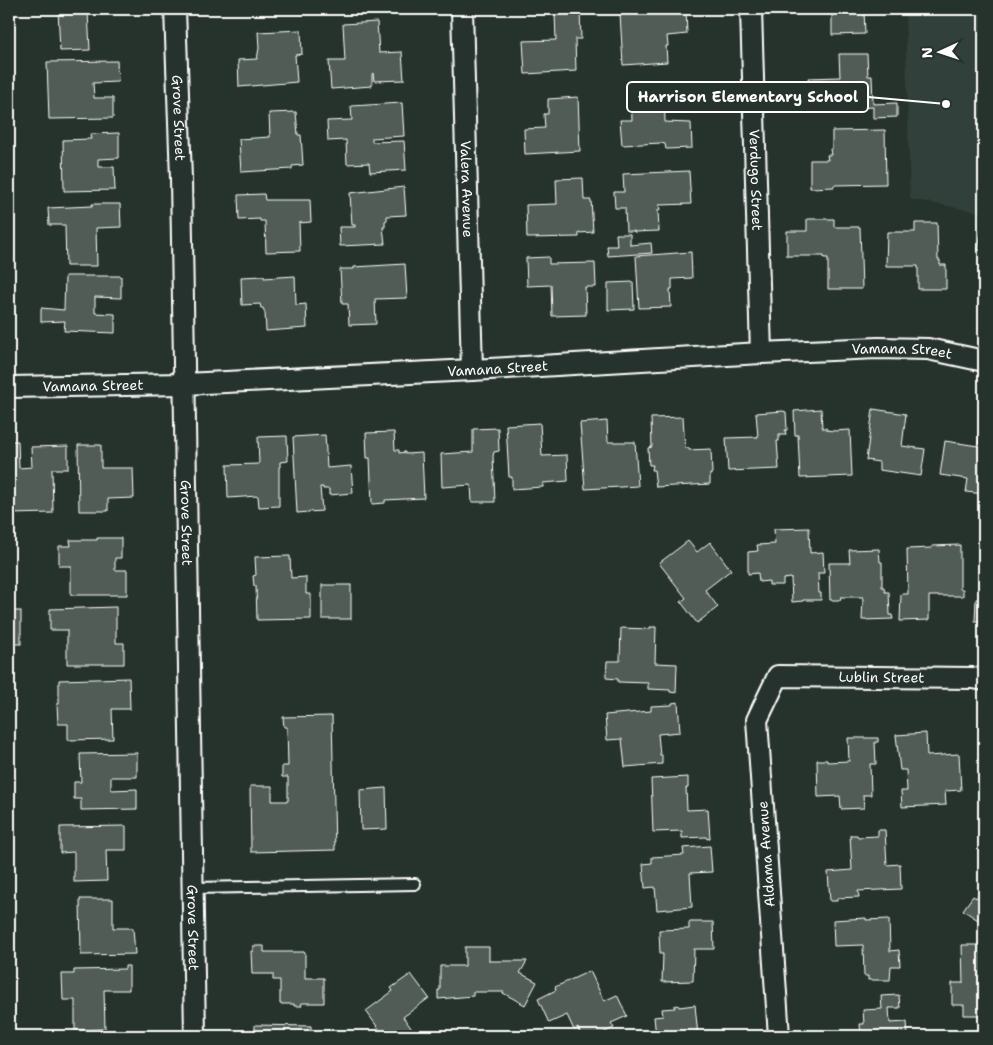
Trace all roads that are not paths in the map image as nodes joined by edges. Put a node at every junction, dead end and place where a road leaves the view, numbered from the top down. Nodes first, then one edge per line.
1 (174, 9) edge
2 (462, 9) edge
3 (751, 9) edge
4 (761, 353) junction
5 (984, 361) edge
6 (472, 370) junction
7 (184, 384) junction
8 (9, 387) edge
9 (778, 676) joint
10 (984, 680) edge
11 (415, 884) dead end
12 (193, 888) junction
13 (196, 1036) edge
14 (779, 1036) edge

1 - 7 street, Grove Street
2 - 6 street, Valera Avenue
3 - 4 street, Verdugo Street
4 - 5 street, Vamana Street
4 - 6 street, Vamana Street
6 - 7 street, Vamana Street
7 - 8 street, Vamana Street
7 - 12 street, Grove Street
9 - 10 street, Lublin Street
9 - 14 street, Aldama Avenue
11 - 12 lane
12 - 13 street, Grove Street

